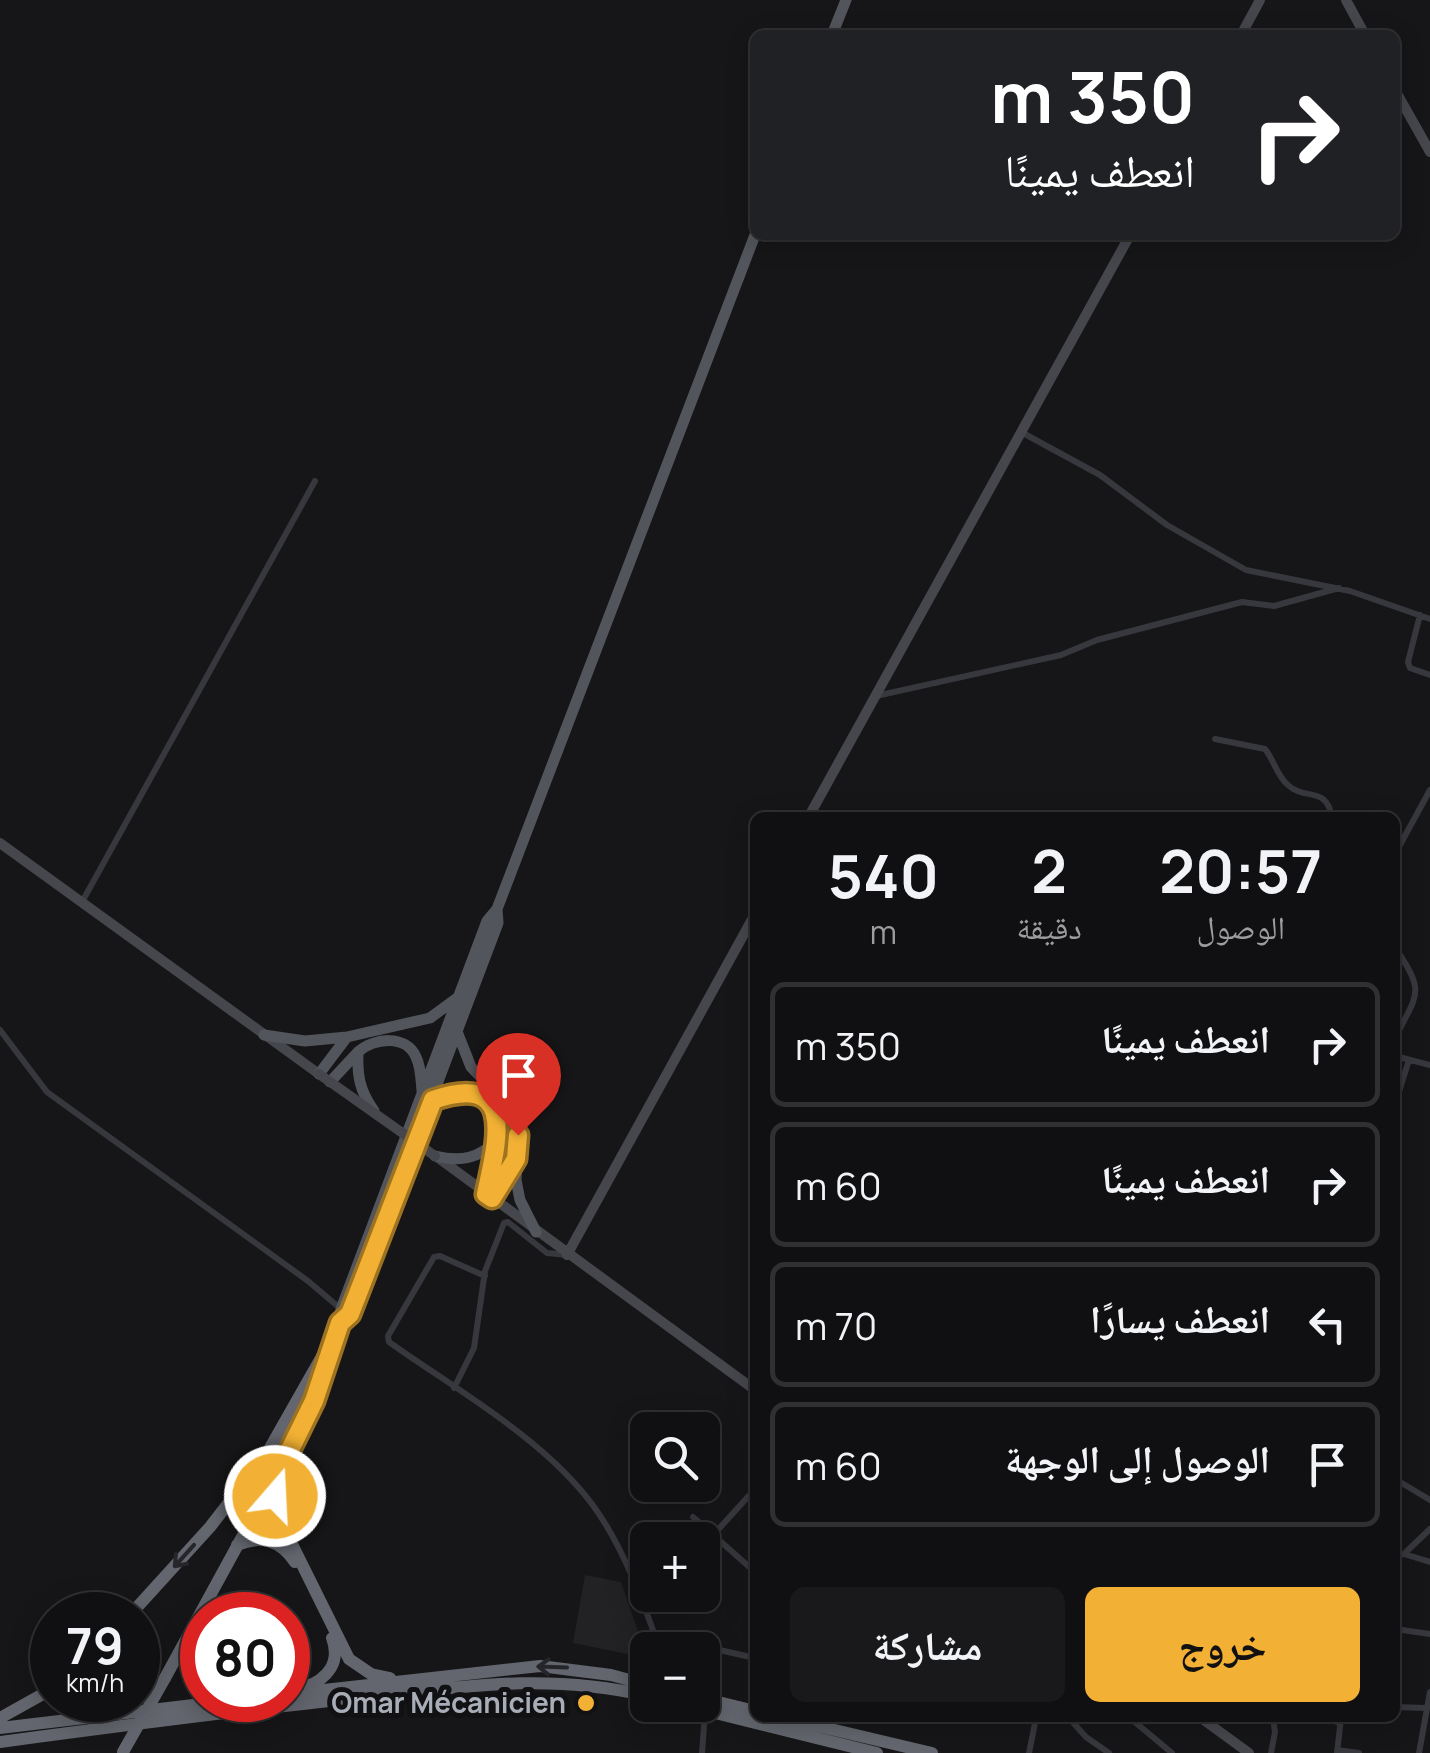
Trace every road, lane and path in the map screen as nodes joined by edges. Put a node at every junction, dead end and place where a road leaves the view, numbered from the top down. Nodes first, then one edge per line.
1 (846, 0) edge
2 (1260, 0) edge
3 (1346, 0) edge
4 (834, 30) edge
5 (1243, 30) edge
6 (1361, 30) edge
7 (1400, 99) edge
8 (1430, 152) edge
9 (753, 240) edge
10 (1127, 240) edge
11 (1021, 432) junction
12 (315, 481) dead end
13 (1339, 588) junction
14 (1420, 614) junction
15 (1430, 618) edge
16 (1430, 675) edge
17 (876, 696) junction
18 (1214, 740) dead end
19 (1430, 790) edge
20 (811, 812) edge
21 (1329, 812) edge
22 (0, 843) edge
23 (1400, 845) edge
24 (82, 902) junction
25 (497, 909) junction
26 (750, 923) edge
27 (1400, 955) edge
28 (460, 996) junction
29 (1400, 1028) edge
30 (0, 1030) edge
31 (458, 1033) junction
32 (264, 1034) junction
33 (347, 1037) junction
34 (358, 1052) junction
35 (1430, 1053) edge
36 (1400, 1057) edge
37 (1409, 1060) junction
38 (1426, 1064) edge
39 (325, 1078) junction
40 (1400, 1088) edge
41 (428, 1097) junction
42 (376, 1115) junction
43 (498, 1140) junction
44 (435, 1156) junction
45 (516, 1159) junction
46 (489, 1196) junction
47 (536, 1232) junction
48 (567, 1255) junction
49 (484, 1276) junction
50 (342, 1320) junction
51 (750, 1386) edge
52 (454, 1388) junction
53 (279, 1472) junction
54 (1400, 1482) edge
55 (750, 1494) edge
56 (1430, 1500) edge
57 (693, 1517) dead end
58 (700, 1522) edge
59 (720, 1528) edge
60 (1430, 1528) edge
61 (720, 1538) edge
62 (237, 1546) junction
63 (1400, 1555) edge
64 (1430, 1562) edge
65 (750, 1566) edge
66 (151, 1592) edge
67 (308, 1592) edge
68 (310, 1597) edge
69 (1400, 1629) edge
70 (652, 1632) edge
71 (1430, 1634) edge
72 (720, 1650) edge
73 (750, 1657) edge
74 (630, 1679) edge
75 (412, 1680) junction
76 (310, 1684) edge
77 (310, 1692) edge
78 (1430, 1692) edge
79 (630, 1693) edge
80 (30, 1702) edge
81 (180, 1705) edge
82 (720, 1706) edge
83 (1400, 1707) edge
84 (720, 1708) edge
85 (1426, 1708) junction
86 (750, 1710) edge
87 (750, 1715) edge
88 (1, 1719) edge
89 (703, 1722) edge
90 (777, 1722) edge
91 (794, 1722) edge
92 (1035, 1722) edge
93 (1073, 1722) edge
94 (1135, 1722) edge
95 (1206, 1722) edge
96 (1274, 1722) edge
97 (1341, 1722) edge
98 (825, 1734) junction
99 (38, 1736) junction
100 (0, 1742) edge
101 (1337, 1751) edge
102 (123, 1752) edge
103 (8, 1753) edge
104 (702, 1753) edge
105 (877, 1753) edge
106 (932, 1753) edge
107 (1029, 1753) edge
108 (1108, 1753) edge
109 (1172, 1753) edge
110 (1249, 1753) edge
111 (1271, 1753) edge
112 (1358, 1753) edge
113 (1419, 1753) edge

1 - 4 main road
2 - 5 street
3 - 6 street
7 - 8 street
9 - 25 main road
10 - 11 street
11 - 13 street
11 - 17 street
12 - 24 street
13 - 14 street
13 - 17 street
14 - 15 street
14 - 16 street
17 - 20 street
18 - 21 street
19 - 23 street
22 - 24 street
24 - 32 street
25 - 28 main road
25 - 31 main road
26 - 48 street
27 - 29 street
28 - 33 main road
28 - 41 main road
30 - 50 street
31 - 41 main road
31 - 45 main road
32 - 33 main road
32 - 39 street
33 - 39 main road
34 - 39 main road
34 - 41 main road
34 - 42 main road
35 - 38 street
36 - 37 street
37 - 38 street
37 - 40 street
39 - 42 street, bridge
41 - 43 main road
41 - 50 main road
42 - 44 street, bridge
43 - 44 main road
43 - 46 main road
44 - 46 street
45 - 46 main road
45 - 47 main road
46 - 47 street
47 - 48 street
48 - 49 street
48 - 51 street
49 - 52 street
49 - 52 street
50 - 53 highway
50 -> 66 highway
52 - 70 street
53 - 62 highway
53 - 75 highway
54 - 56 street
55 - 59 street
57 - 58 street
60 - 63 street
61 - 65 street
62 - 67 highway
62 - 102 highway, bridge
63 - 64 street
68 - 76 highway
69 - 71 street
72 - 73 street
74 -> 75 highway
75 - 77 highway
78 - 85 street
79 - 99 highway
80 - 88 highway
81 - 88 highway
82 - 86 highway
83 - 85 street
84 - 87 highway
85 - 113 street
89 - 104 street
90 - 98 highway
91 - 98 highway
92 - 107 street
93 - 108 street
94 - 109 street
95 - 110 street
96 - 111 street
97 - 101 street
98 - 105 highway
98 - 106 highway
99 - 100 highway
99 - 103 highway
101 - 112 street

